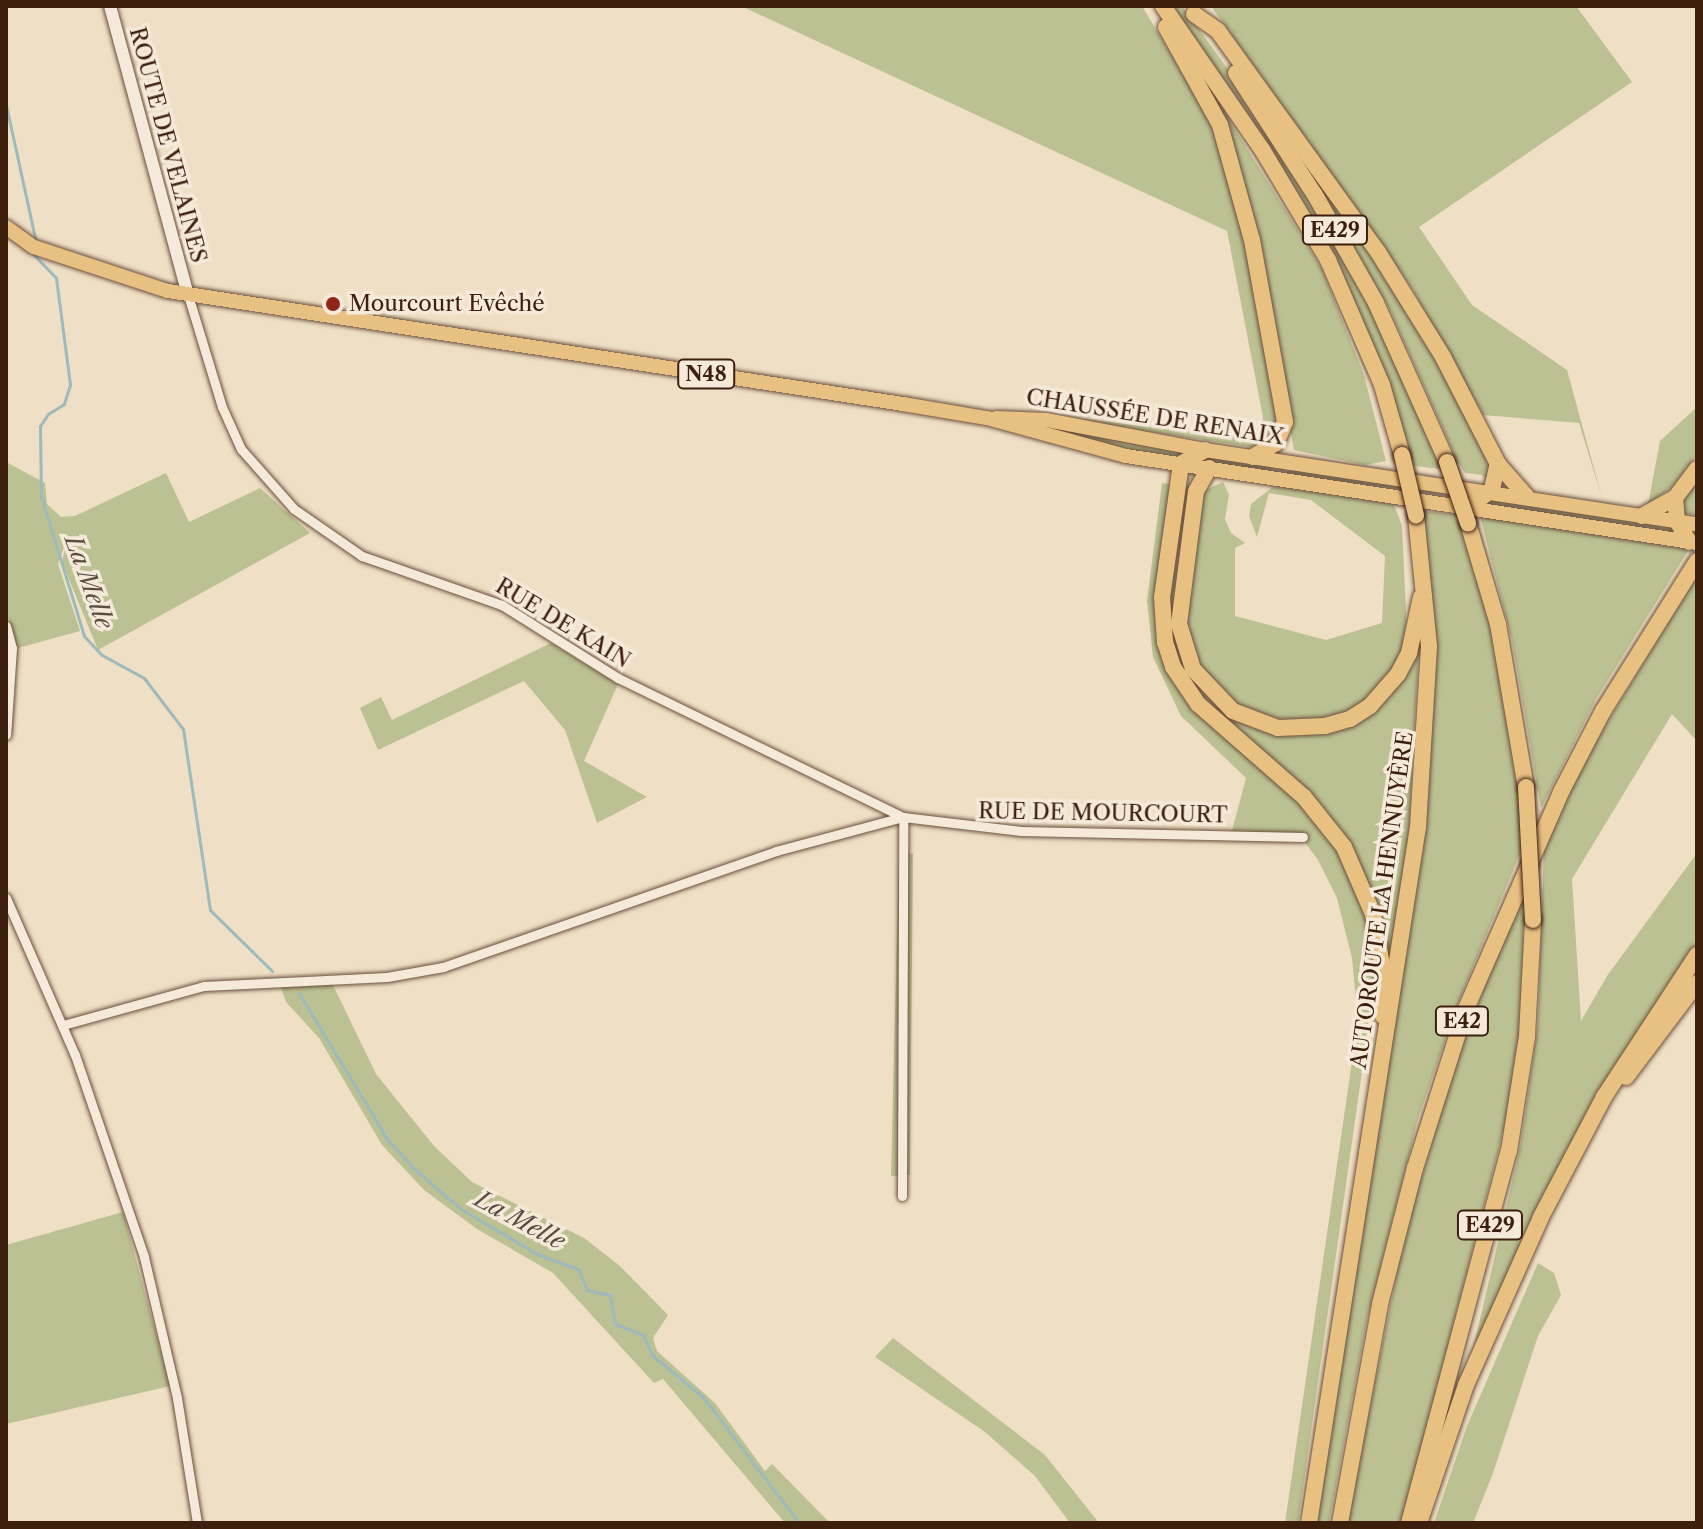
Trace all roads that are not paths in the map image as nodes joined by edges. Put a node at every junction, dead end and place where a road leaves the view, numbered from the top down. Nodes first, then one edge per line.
1 (110, 6) edge
2 (1152, 6) edge
3 (1163, 6) edge
4 (1192, 10) edge
5 (6, 227) edge
6 (188, 295) junction
7 (987, 418) junction
8 (1205, 450) junction
9 (1253, 457) junction
10 (1181, 464) junction
11 (1498, 464) junction
12 (1209, 468) junction
13 (1697, 469) edge
14 (1492, 489) junction
15 (1526, 496) junction
16 (1675, 498) junction
17 (1469, 515) junction
18 (1642, 516) junction
19 (1677, 521) junction
20 (1697, 524) edge
21 (1693, 543) edge
22 (1697, 561) edge
23 (1425, 584) junction
24 (6, 626) edge
25 (6, 735) edge
26 (903, 817) junction
27 (1303, 837) dead end
28 (6, 898) edge
29 (1697, 955) edge
30 (1697, 983) edge
31 (63, 1025) junction
32 (1386, 1041) junction
33 (1604, 1097) junction
34 (902, 1196) dead end
35 (197, 1523) edge
36 (1309, 1523) edge
37 (1340, 1523) edge
38 (1409, 1523) edge
39 (1419, 1523) edge

1 - 6 street, ROUTE DE VELAINES
2 - 9 highway
3 - 23 highway, AUTOROUTE LA HENNUYÈRE / E429, bridge
4 - 11 highway
4 - 17 highway, E429, bridge
5 - 6 main road, N48
6 - 7 main road, N48
6 - 26 street, RUE DE KAIN
7 - 8 main road, CHAUSSÉE DE RENAIX / N48
7 - 10 main road, CHAUSSÉE DE RENAIX / N48
8 - 9 main road, CHAUSSÉE DE RENAIX / N48
8 - 10 highway
9 - 14 main road, CHAUSSÉE DE RENAIX / N48
10 - 12 main road, CHAUSSÉE DE RENAIX / N48
10 - 32 highway
11 - 14 highway
11 - 15 highway
12 - 17 main road, CHAUSSÉE DE RENAIX / N48
12 - 23 highway
13 - 16 highway
14 - 15 main road, CHAUSSÉE DE RENAIX / N48
14 - 17 highway
15 - 18 main road, CHAUSSÉE DE RENAIX / N48
16 - 18 highway
16 - 19 highway
17 - 21 main road, CHAUSSÉE DE RENAIX / N48
17 - 38 highway, E429, bridge
18 - 19 main road, CHAUSSÉE DE RENAIX / N48
19 - 20 main road, CHAUSSÉE DE RENAIX / N48
19 - 21 highway
22 - 37 highway, E42
23 - 32 highway, AUTOROUTE LA HENNUYÈRE / E429
24 - 25 street
26 - 27 street, RUE DE MOURCOURT
26 - 31 street
26 - 34 street
28 - 31 street
29 - 33 highway
30 - 33 highway
31 - 35 street
32 - 36 highway, AUTOROUTE LA HENNUYÈRE / E429
33 - 39 highway

